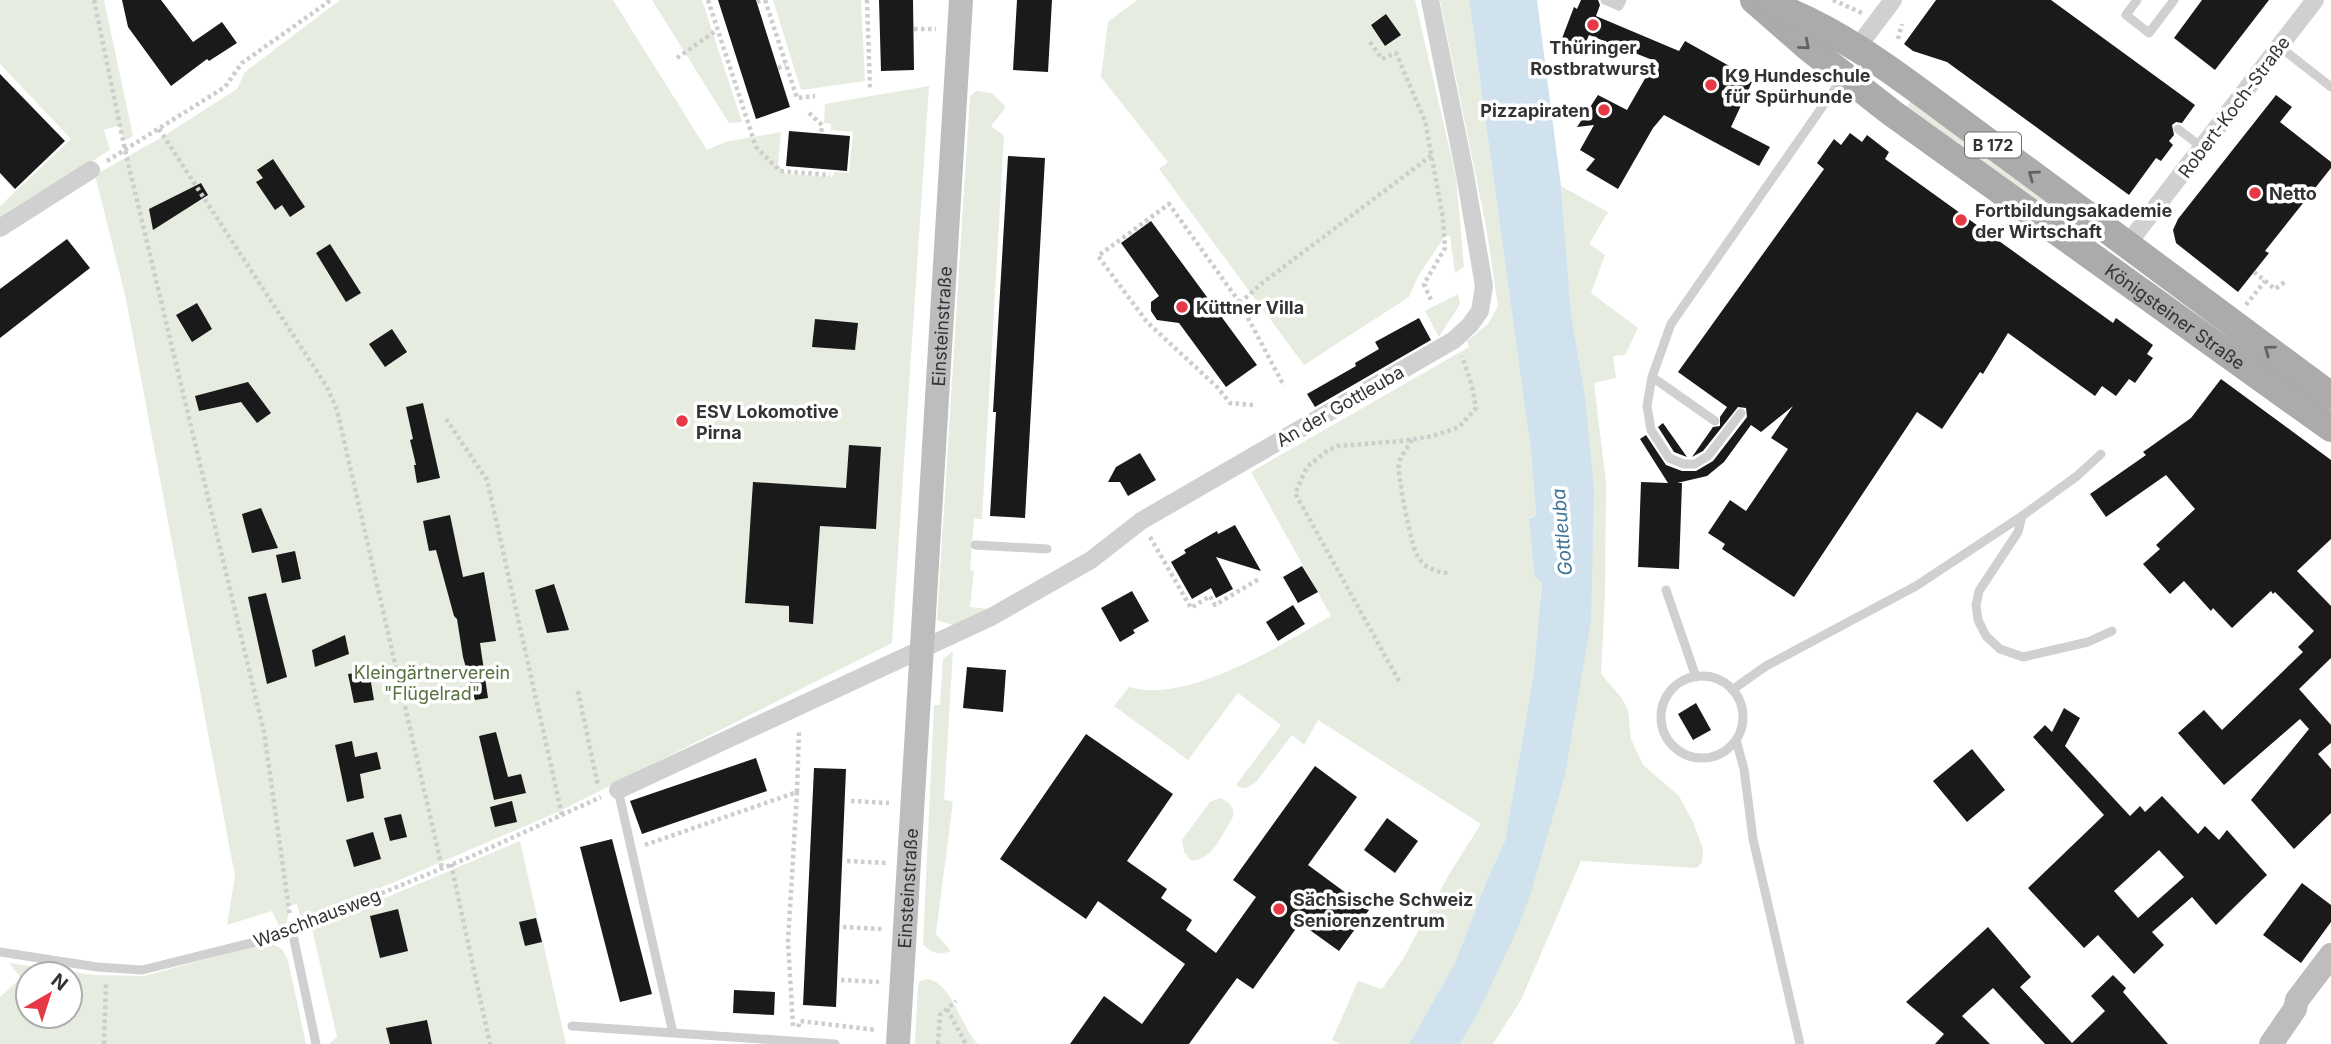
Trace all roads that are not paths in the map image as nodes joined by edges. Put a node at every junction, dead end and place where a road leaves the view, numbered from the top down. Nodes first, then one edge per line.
1 (961, 0) edge
2 (1430, 0) edge
3 (1605, 0) edge
4 (1622, 0) edge
5 (1754, 0) edge
6 (1759, 0) edge
7 (1893, 0) edge
8 (2137, 0) edge
9 (2174, 0) edge
10 (2315, 0) edge
11 (2280, 47) junction
12 (1856, 49) junction
13 (1844, 76) junction
14 (2331, 87) edge
15 (2178, 129) dead end
16 (2203, 148) junction
17 (91, 170) road end
18 (0, 229) edge
19 (2118, 257) junction
20 (1653, 377) junction
21 (2331, 396) edge
22 (1741, 413) dead end
23 (1715, 421) dead end
24 (2331, 428) edge
25 (2101, 454) dead end
26 (2022, 516) junction
27 (975, 545) dead end
28 (1047, 549) dead end
29 (1666, 590) dead end
30 (2112, 631) dead end
31 (920, 651) junction
32 (1696, 677) junction
33 (1732, 690) junction
34 (1736, 740) junction
35 (618, 789) joint
36 (0, 952) edge
37 (2331, 955) edge
38 (572, 1026) dead end
39 (673, 1033) junction
40 (316, 1044) edge
41 (835, 1044) edge
42 (898, 1044) edge
43 (1800, 1044) edge
44 (2271, 1044) edge

1 - 31 main road, Einsteinstraße
2 - 31 street, An der Gottleuba
3 - 4 lane
5 -> 13 main road, Königsteiner Straße / B 172
6 - 12 main road, Königsteiner Straße / B 172
7 - 12 street
8 - 9 lane
10 - 11 street, Robert-Koch-Straße
11 - 14 lane
11 - 16 street, Robert-Koch-Straße
19 -> 12 main road, Königsteiner Straße / B 172
13 - 19 main road, Königsteiner Straße / B 172
13 - 20 lane
15 - 16 lane
16 - 19 street, Robert-Koch-Straße
17 - 18 street
21 -> 19 main road, Königsteiner Straße / B 172
19 - 24 main road, Königsteiner Straße / B 172
20 - 22 lane
20 - 23 lane
25 - 26 lane
26 - 30 lane
26 - 33 lane
27 - 28 lane
29 - 32 lane
31 - 35 street
31 - 42 main road, Einsteinstraße
32 - 33 lane
32 - 34 lane
33 - 34 lane
34 - 43 lane
35 - 39 lane
36 - 40 lane, Waschhausweg
37 - 44 main road
38 - 39 lane
39 - 41 lane

